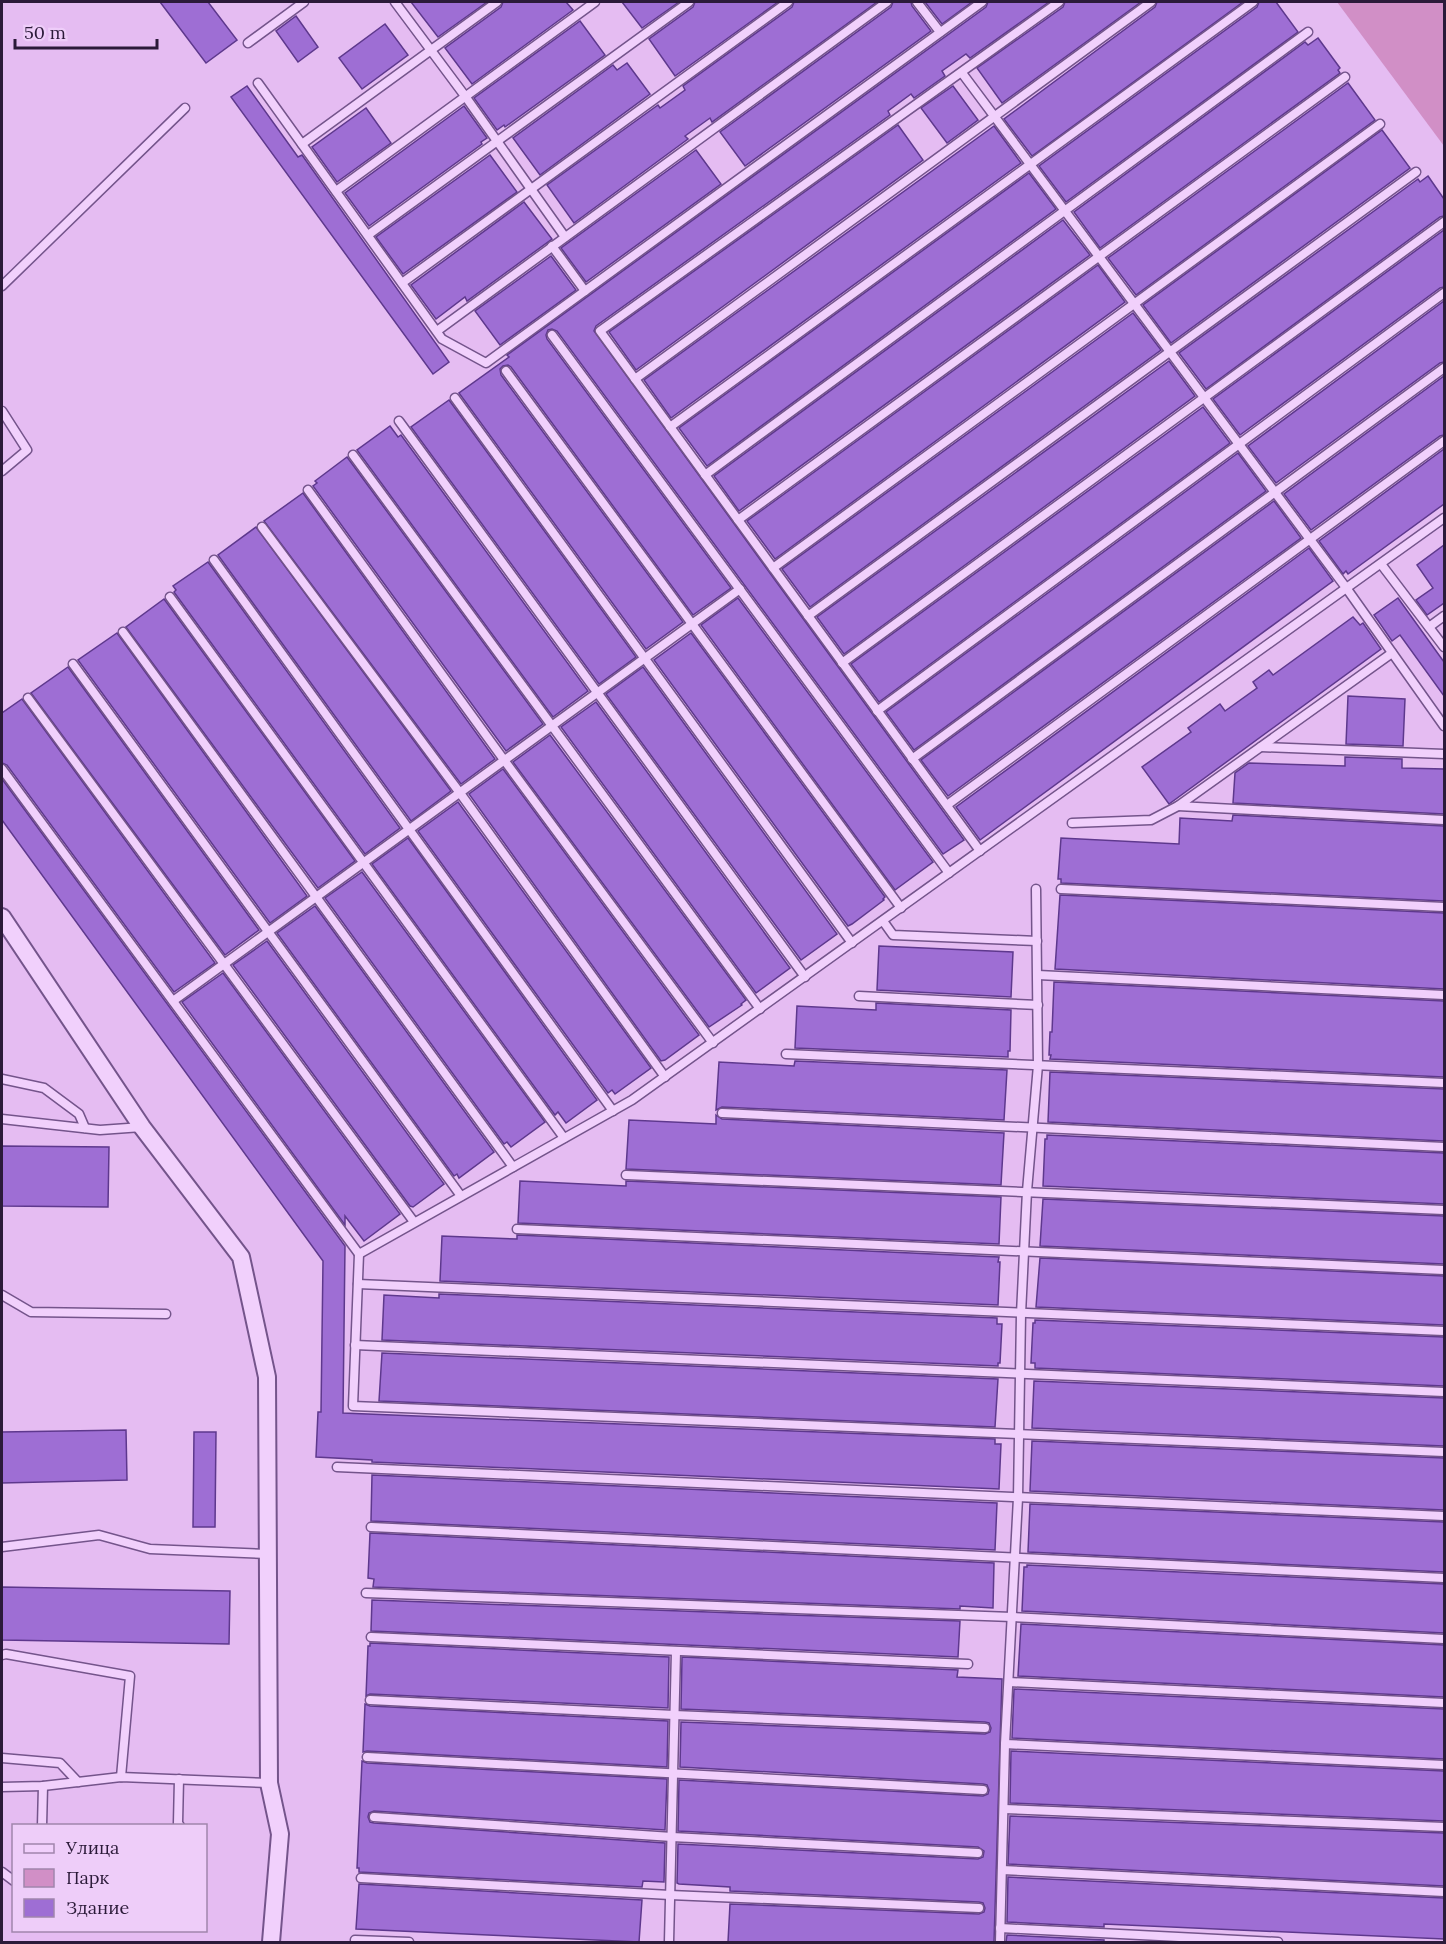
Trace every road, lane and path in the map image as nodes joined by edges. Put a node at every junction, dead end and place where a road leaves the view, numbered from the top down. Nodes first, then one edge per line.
1 (304, 2) edge
2 (395, 2) edge
3 (497, 2) edge
4 (595, 2) edge
5 (689, 2) edge
6 (788, 2) edge
7 (887, 2) edge
8 (917, 2) edge
9 (981, 2) edge
10 (1059, 2) edge
11 (1151, 2) edge
12 (1253, 2) edge
13 (940, 32) junction
14 (1308, 32) dead end
15 (248, 43) dead end
16 (431, 50) junction
17 (962, 73) junction
18 (1345, 77) dead end
19 (258, 83) dead end
20 (465, 96) junction
21 (185, 108) dead end
22 (994, 116) junction
23 (1380, 124) dead end
24 (497, 141) junction
25 (302, 144) junction
26 (1030, 164) junction
27 (1416, 172) dead end
28 (531, 188) junction
29 (336, 191) junction
30 (1065, 211) junction
31 (1444, 222) edge
32 (368, 235) junction
33 (564, 237) junction
34 (552, 246) junction
35 (1099, 256) junction
36 (402, 283) junction
37 (2, 286) edge
38 (585, 291) junction
39 (1444, 293) edge
40 (1134, 304) junction
41 (437, 332) junction
42 (552, 335) dead end
43 (1171, 352) junction
44 (1444, 368) edge
45 (506, 371) dead end
46 (634, 379) junction
47 (1204, 397) junction
48 (455, 398) dead end
49 (2, 411) edge
50 (399, 422) dead end
51 (670, 427) junction
52 (1444, 441) edge
53 (1239, 444) junction
54 (353, 455) dead end
55 (2, 471) edge
56 (705, 475) junction
57 (308, 490) dead end
58 (1275, 493) junction
59 (1444, 518) edge
60 (738, 520) junction
61 (262, 527) dead end
62 (1310, 539) junction
63 (214, 560) dead end
64 (1381, 564) junction
65 (773, 568) junction
66 (1347, 588) junction
67 (740, 589) junction
68 (170, 597) dead end
69 (808, 616) junction
70 (1444, 616) edge
71 (692, 624) junction
72 (1429, 627) junction
73 (123, 632) dead end
74 (1444, 646) edge
75 (1392, 653) junction
76 (645, 658) junction
77 (842, 663) junction
78 (73, 664) dead end
79 (598, 693) junction
80 (28, 698) dead end
81 (877, 711) junction
82 (553, 725) junction
83 (1444, 726) edge
84 (1260, 747) junction
85 (1444, 754) edge
86 (912, 759) junction
87 (504, 760) junction
88 (2, 769) edge
89 (460, 793) junction
90 (947, 805) junction
91 (1178, 807) junction
92 (1444, 820) edge
93 (1072, 823) dead end
94 (410, 829) junction
95 (980, 851) junction
96 (364, 862) junction
97 (949, 873) junction
98 (1036, 889) dead end
99 (1061, 889) dead end
100 (317, 897) junction
101 (1444, 907) edge
102 (901, 908) junction
103 (2, 917) edge
104 (883, 921) junction
105 (269, 932) junction
106 (1037, 941) junction
107 (852, 943) junction
108 (223, 964) junction
109 (1038, 975) junction
110 (805, 976) junction
111 (1444, 995) edge
112 (859, 996) dead end
113 (173, 1001) junction
114 (1038, 1005) junction
115 (760, 1009) junction
116 (713, 1043) junction
117 (786, 1054) dead end
118 (1038, 1065) junction
119 (665, 1077) junction
120 (2, 1079) edge
121 (1444, 1083) edge
122 (613, 1111) junction
123 (722, 1113) dead end
124 (2, 1119) edge
125 (142, 1127) junction
126 (85, 1128) junction
127 (1033, 1128) junction
128 (564, 1138) junction
129 (1444, 1147) edge
130 (513, 1167) junction
131 (626, 1175) dead end
132 (1027, 1191) junction
133 (461, 1196) junction
134 (1444, 1210) edge
135 (414, 1222) junction
136 (517, 1228) dead end
137 (1024, 1252) junction
138 (360, 1254) junction
139 (1444, 1270) edge
140 (358, 1284) junction
141 (2, 1295) edge
142 (166, 1314) dead end
143 (1021, 1314) junction
144 (1444, 1331) edge
145 (355, 1345) junction
146 (1018, 1374) junction
147 (1444, 1392) edge
148 (1018, 1434) junction
149 (1444, 1452) edge
150 (337, 1467) dead end
151 (1017, 1498) junction
152 (1444, 1516) edge
153 (371, 1527) dead end
154 (2, 1547) edge
155 (268, 1554) junction
156 (1015, 1557) junction
157 (1444, 1578) edge
158 (366, 1593) dead end
159 (1012, 1617) junction
160 (371, 1637) dead end
161 (1444, 1639) edge
162 (676, 1651) junction
163 (2, 1655) edge
164 (968, 1664) dead end
165 (1008, 1682) junction
166 (370, 1700) dead end
167 (1444, 1703) edge
168 (674, 1715) junction
169 (985, 1728) dead end
170 (1005, 1744) junction
171 (367, 1757) dead end
172 (2, 1758) edge
173 (1444, 1766) edge
174 (673, 1773) junction
175 (121, 1777) junction
176 (179, 1779) junction
177 (78, 1782) junction
178 (269, 1783) junction
179 (43, 1786) junction
180 (2, 1787) edge
181 (983, 1790) dead end
182 (1004, 1809) junction
183 (374, 1817) dead end
184 (42, 1824) edge
185 (179, 1824) edge
186 (1444, 1827) edge
187 (672, 1837) junction
188 (978, 1853) dead end
189 (1002, 1870) junction
190 (362, 1878) dead end
191 (1444, 1892) edge
192 (670, 1895) junction
193 (979, 1908) dead end
194 (1000, 1928) junction
195 (355, 1940) dead end
196 (271, 1942) edge
197 (409, 1942) edge
198 (669, 1942) edge
199 (1000, 1942) edge
200 (1278, 1942) edge

1 - 15 lane
2 - 16 lane
3 - 16 lane
4 - 20 lane
5 - 24 lane
6 - 28 lane
7 - 33 lane
8 - 13 lane
9 - 13 lane
10 - 17 lane
11 - 22 lane
12 - 26 lane
13 - 38 lane
14 - 30 lane
16 - 20 lane
16 - 25 lane
17 - 22 lane
17 - 46 lane
18 - 35 lane
19 - 25 lane
20 - 24 lane
20 - 29 lane
21 - 37 lane
22 - 26 lane
22 - 46 lane
23 - 40 lane
24 - 28 lane
24 - 32 lane
25 - 29 lane
26 - 30 lane
26 - 51 lane
27 - 43 lane
28 - 33 lane
28 - 36 lane
29 - 32 lane
30 - 35 lane
30 - 56 lane
31 - 47 lane
32 - 36 lane
33 - 34 lane
34 - 38 lane
34 - 41 lane
35 - 40 lane
35 - 60 lane
36 - 41 lane
38 - 41 lane
39 - 53 lane
40 - 43 lane
40 - 65 lane
42 - 67 lane
43 - 47 lane
43 - 69 lane
44 - 58 lane
45 - 71 lane
46 - 51 lane
47 - 53 lane
47 - 77 lane
48 - 76 lane
49 - 55 lane
50 - 79 lane
51 - 56 lane
52 - 62 lane
53 - 58 lane
53 - 81 lane
54 - 82 lane
56 - 60 lane
57 - 87 lane
58 - 62 lane
58 - 86 lane
59 - 64 lane
60 - 65 lane
61 - 89 lane
62 - 66 lane
62 - 90 lane
63 - 94 lane
64 - 66 lane
64 - 72 lane
65 - 69 lane
66 - 75 lane
66 - 95 lane
67 - 71 lane
67 - 97 lane
68 - 96 lane
69 - 77 lane
70 - 72 lane
71 - 76 lane
71 - 102 lane
72 - 74 lane
73 - 100 lane
75 - 83 lane
75 - 84 lane
76 - 79 lane
76 - 107 lane
77 - 81 lane
78 - 105 lane
79 - 82 lane
79 - 110 lane
80 - 108 lane
81 - 86 lane
82 - 87 lane
82 - 115 lane
84 - 85 lane
84 - 91 lane
86 - 90 lane
87 - 89 lane
87 - 116 lane
88 - 113 lane
89 - 94 lane
89 - 119 lane
90 - 95 lane
91 - 92 lane
91 - 93 lane
94 - 96 lane
94 - 122 lane
95 - 97 lane
96 - 100 lane
96 - 128 lane
97 - 102 lane
98 - 106 lane
99 - 101 lane
100 - 105 lane
100 - 130 lane
102 - 104 lane
103 - 125 street
104 - 106 lane
104 - 107 lane
105 - 108 lane
105 - 133 lane
106 - 109 lane
107 - 110 lane
108 - 113 lane
108 - 135 lane
109 - 111 lane
109 - 114 lane
110 - 115 lane
112 - 114 lane
113 - 138 lane
114 - 118 lane
115 - 116 lane
116 - 119 lane
117 - 118 lane
118 - 121 lane
118 - 127 lane
119 - 122 lane
120 - 126 lane
122 - 128 lane
123 - 127 lane
124 - 126 lane
125 - 126 lane
125 - 155 street
127 - 129 lane
127 - 132 lane
128 - 130 lane
130 - 133 lane
131 - 132 lane
132 - 134 lane
132 - 137 lane
133 - 135 lane
135 - 138 lane
136 - 137 lane
137 - 139 lane
137 - 143 lane
138 - 140 lane
140 - 143 lane
140 - 145 lane
141 - 142 lane
143 - 144 lane
143 - 146 lane
145 - 146 lane
145 - 148 lane
146 - 147 lane
146 - 148 lane
148 - 149 lane
148 - 151 lane
150 - 151 lane
151 - 152 lane
151 - 156 lane
153 - 156 lane
154 - 155 lane
155 - 178 street
156 - 157 lane
156 - 159 lane
158 - 159 lane
159 - 161 lane
159 - 165 lane
160 - 162 lane
162 - 164 lane
162 - 168 lane
163 - 175 lane
165 - 167 lane
165 - 170 lane
166 - 168 lane
168 - 169 lane
168 - 174 lane
170 - 173 lane
170 - 182 lane
171 - 174 lane
172 - 177 lane
174 - 181 lane
174 - 187 lane
175 - 176 lane
175 - 177 lane
176 - 178 lane
176 - 185 lane
177 - 179 lane
178 - 196 street
179 - 180 lane
179 - 184 lane
182 - 186 lane
182 - 189 lane
183 - 187 lane
187 - 188 lane
187 - 192 lane
189 - 191 lane
189 - 194 lane
190 - 192 lane
192 - 193 lane
192 - 198 lane
194 - 199 lane
194 - 200 lane
195 - 197 lane

